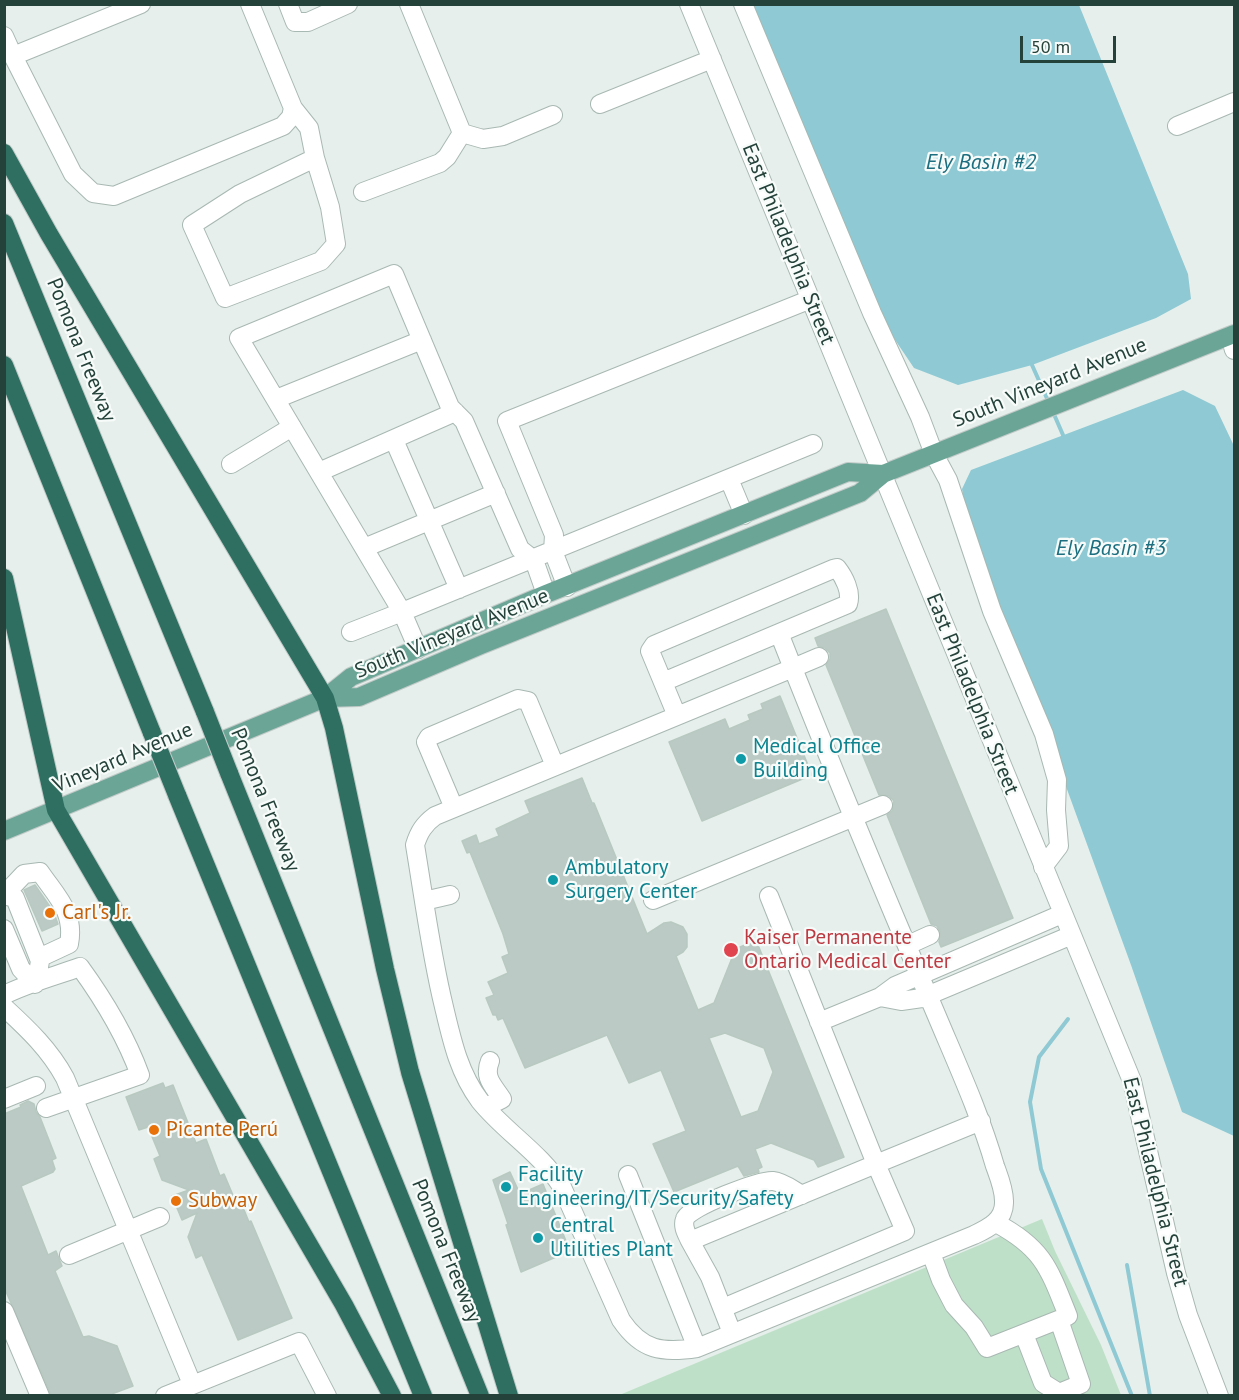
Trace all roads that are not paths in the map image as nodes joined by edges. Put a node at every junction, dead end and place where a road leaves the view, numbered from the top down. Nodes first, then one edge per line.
1 (141, 4) edge
2 (250, 4) edge
3 (288, 4) edge
4 (348, 4) edge
5 (409, 4) edge
6 (689, 4) edge
7 (743, 4) edge
8 (4, 36) edge
9 (13, 57) junction
10 (711, 59) junction
11 (1234, 102) edge
12 (600, 104) dead end
13 (292, 108) junction
14 (553, 115) dead end
15 (1178, 126) dead end
16 (462, 133) junction
17 (4, 153) edge
18 (315, 158) junction
19 (363, 192) dead end
20 (4, 223) edge
21 (811, 299) junction
22 (422, 340) junction
23 (1233, 340) edge
24 (4, 365) edge
25 (276, 399) junction
26 (455, 412) junction
27 (292, 427) junction
28 (394, 440) junction
29 (813, 444) dead end
30 (934, 454) junction
31 (231, 464) dead end
32 (319, 472) junction
33 (883, 474) junction
34 (729, 479) junction
35 (496, 493) junction
36 (744, 515) junction
37 (429, 521) junction
38 (364, 548) junction
39 (553, 551) junction
40 (534, 560) junction
41 (4, 578) edge
42 (567, 587) junction
43 (459, 589) junction
44 (546, 594) junction
45 (402, 612) junction
46 (351, 632) dead end
47 (779, 633) junction
48 (418, 649) junction
49 (819, 657) dead end
50 (793, 668) junction
51 (663, 682) junction
52 (325, 698) junction
53 (677, 716) junction
54 (555, 766) junction
55 (883, 805) dead end
56 (454, 808) junction
57 (56, 810) junction
58 (854, 817) junction
59 (4, 831) edge
60 (1043, 867) junction
61 (448, 890) dead end
62 (5, 894) edge
63 (422, 896) junction
64 (769, 896) dead end
65 (652, 900) dead end
66 (1062, 914) junction
67 (4, 929) edge
68 (930, 935) dead end
69 (1071, 935) junction
70 (908, 945) junction
71 (39, 958) junction
72 (920, 976) junction
73 (35, 984) junction
74 (4, 995) edge
75 (928, 995) junction
76 (880, 997) junction
77 (4, 1007) edge
78 (819, 1022) junction
79 (36, 1086) dead end
80 (497, 1090) dead end
81 (74, 1097) junction
82 (4, 1099) edge
83 (486, 1107) junction
84 (46, 1108) dead end
85 (981, 1121) junction
86 (876, 1164) junction
87 (628, 1175) dead end
88 (802, 1195) junction
89 (160, 1218) dead end
90 (996, 1223) junction
91 (129, 1231) junction
92 (690, 1241) junction
93 (931, 1253) junction
94 (69, 1255) dead end
95 (723, 1308) junction
96 (4, 1311) edge
97 (1059, 1320) junction
98 (732, 1333) junction
99 (1023, 1334) junction
100 (697, 1348) junction
101 (192, 1384) junction
102 (40, 1395) edge
103 (165, 1395) edge
104 (327, 1395) edge
105 (392, 1395) edge
106 (423, 1395) edge
107 (480, 1395) edge
108 (509, 1395) edge
109 (1219, 1395) edge

1 - 9 street
2 - 13 street
3 - 4 street
5 - 16 street
6 - 10 street, East Philadelphia Street
7 - 30 street
8 - 9 street
9 - 13 street
10 - 12 street
10 - 21 street, East Philadelphia Street
11 - 15 street
13 - 18 street
14 - 16 street
16 - 19 street
17 - 52 highway
18 - 18 street
20 - 107 highway, Pomona Freeway, bridge
21 - 33 street, East Philadelphia Street
21 - 39 street
22 - 25 street
22 - 25 street
22 - 26 street
23 - 30 main road, South Vineyard Avenue
24 - 106 highway, bridge
25 - 27 street
26 - 28 street
26 - 35 street
27 - 31 street
27 - 32 street
28 - 32 street
28 - 37 street
29 - 34 street
30 - 33 main road, South Vineyard Avenue
30 - 60 street
32 - 38 street
33 - 36 main road, South Vineyard Avenue
33 - 52 main road, South Vineyard Avenue
33 - 60 street, East Philadelphia Street
34 - 36 street
34 - 39 street
35 - 37 street
35 - 40 street
36 - 42 main road, South Vineyard Avenue
37 - 38 street
37 - 43 street
38 - 45 street
39 - 40 street
39 - 42 street
40 - 43 street
40 - 44 street
41 - 57 highway
42 - 44 main road, South Vineyard Avenue
43 - 45 street
44 - 48 main road, South Vineyard Avenue
45 - 46 street
45 - 48 street
47 - 50 street
47 - 51 street
47 - 51 street
48 - 52 main road, South Vineyard Avenue
49 - 50 street
50 - 53 street
50 - 58 street
51 - 53 street
52 - 57 main road, Vineyard Avenue
52 - 108 highway
53 - 54 street
54 - 56 street
54 - 56 street
55 - 58 street
56 - 63 street
57 - 59 main road, Vineyard Avenue
57 - 105 highway
58 - 65 street
58 - 70 street
60 - 66 street, East Philadelphia Street
61 - 63 street
62 - 71 street
62 - 71 street
63 - 83 street
64 - 78 street
66 - 69 street, East Philadelphia Street
66 - 72 street
67 - 73 street
68 - 70 street
69 - 75 street
69 - 109 street, East Philadelphia Street
70 - 72 street
71 - 73 street
72 - 75 street
72 - 76 street
73 - 74 street
73 - 81 street
75 - 76 street
75 - 85 street
76 - 78 street
77 - 81 street
78 - 86 street
79 - 82 street
80 - 83 street
81 - 84 street
81 - 91 street
83 - 100 street
85 - 86 street
85 - 90 street
86 - 88 street
86 - 95 street
87 - 100 street
88 - 92 street
88 - 92 street
89 - 91 street
90 - 93 street
90 - 97 street
91 - 94 street
91 - 101 street
92 - 95 street
93 - 98 street
93 - 99 street
95 - 98 street
96 - 102 street
97 - 99 street
97 - 99 street
98 - 100 street
101 - 103 street
101 - 104 street

